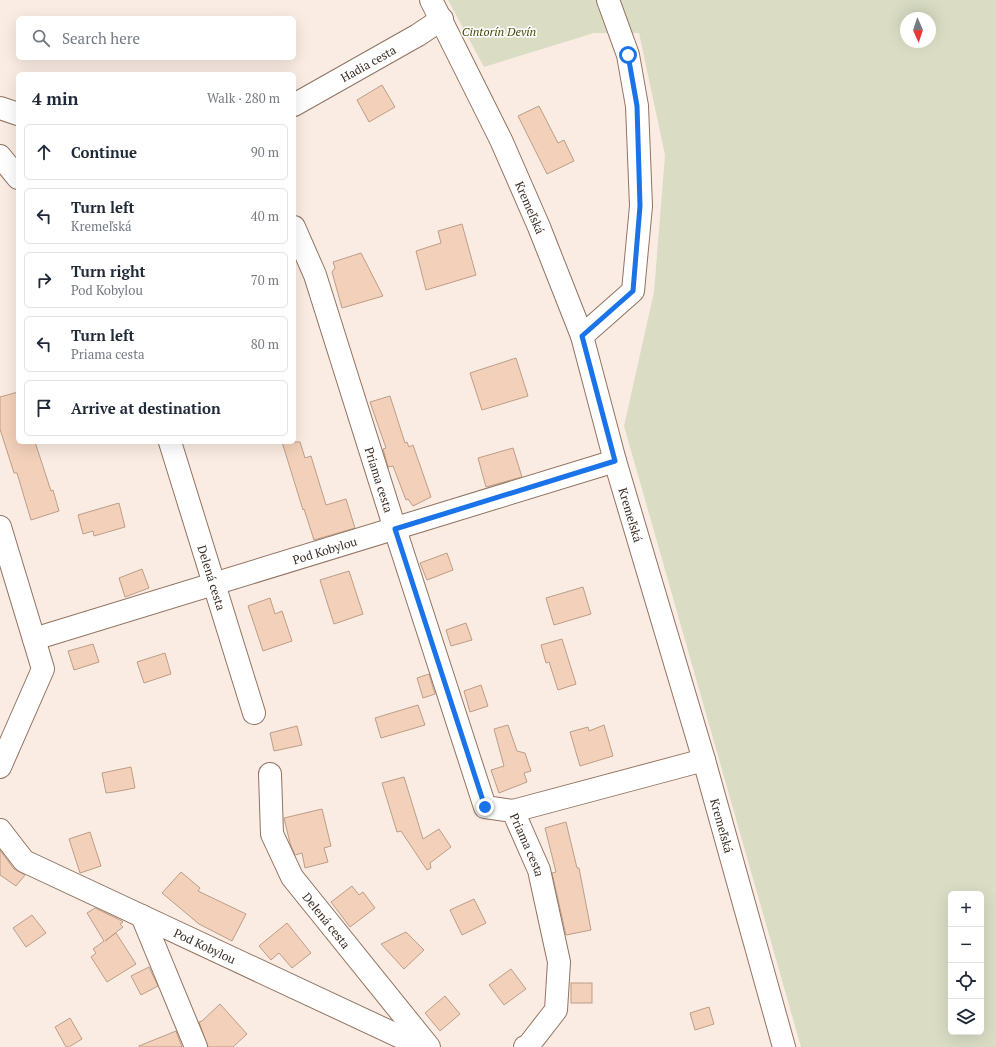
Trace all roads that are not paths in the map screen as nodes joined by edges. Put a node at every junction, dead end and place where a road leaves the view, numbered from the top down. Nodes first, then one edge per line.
1 (431, 0) edge
2 (608, 0) edge
3 (442, 19) junction
4 (296, 104) edge
5 (0, 108) edge
6 (16, 113) edge
7 (0, 156) edge
8 (16, 176) edge
9 (296, 232) edge
10 (582, 336) junction
11 (171, 444) edge
12 (615, 461) junction
13 (0, 527) edge
14 (395, 529) junction
15 (214, 584) junction
16 (34, 639) junction
17 (254, 713) dead end
18 (704, 760) junction
19 (0, 767) edge
20 (270, 774) dead end
21 (513, 811) junction
22 (0, 830) edge
23 (142, 916) junction
24 (196, 1047) edge
25 (422, 1047) edge
26 (429, 1047) edge
27 (525, 1047) edge
28 (784, 1047) edge

1 - 3 street, Kremeľská
2 - 10 street
3 - 4 street, Hadia cesta
3 - 10 street, Kremeľská
5 - 6 street
7 - 8 street
9 - 14 street, Priama cesta
10 - 12 street, Kremeľská
11 - 15 street, Delená cesta
12 - 14 street, Pod Kobylou
12 - 18 street, Kremeľská
13 - 16 street
14 - 15 street, Pod Kobylou
14 - 21 street, Priama cesta
15 - 16 street, Pod Kobylou
15 - 17 street, Delená cesta
16 - 19 street
18 - 21 street
18 - 28 street, Kremeľská
20 - 26 street, Delená cesta
21 - 27 street, Priama cesta
22 - 23 street, Pod Kobylou
23 - 24 street
23 - 25 street, Pod Kobylou

